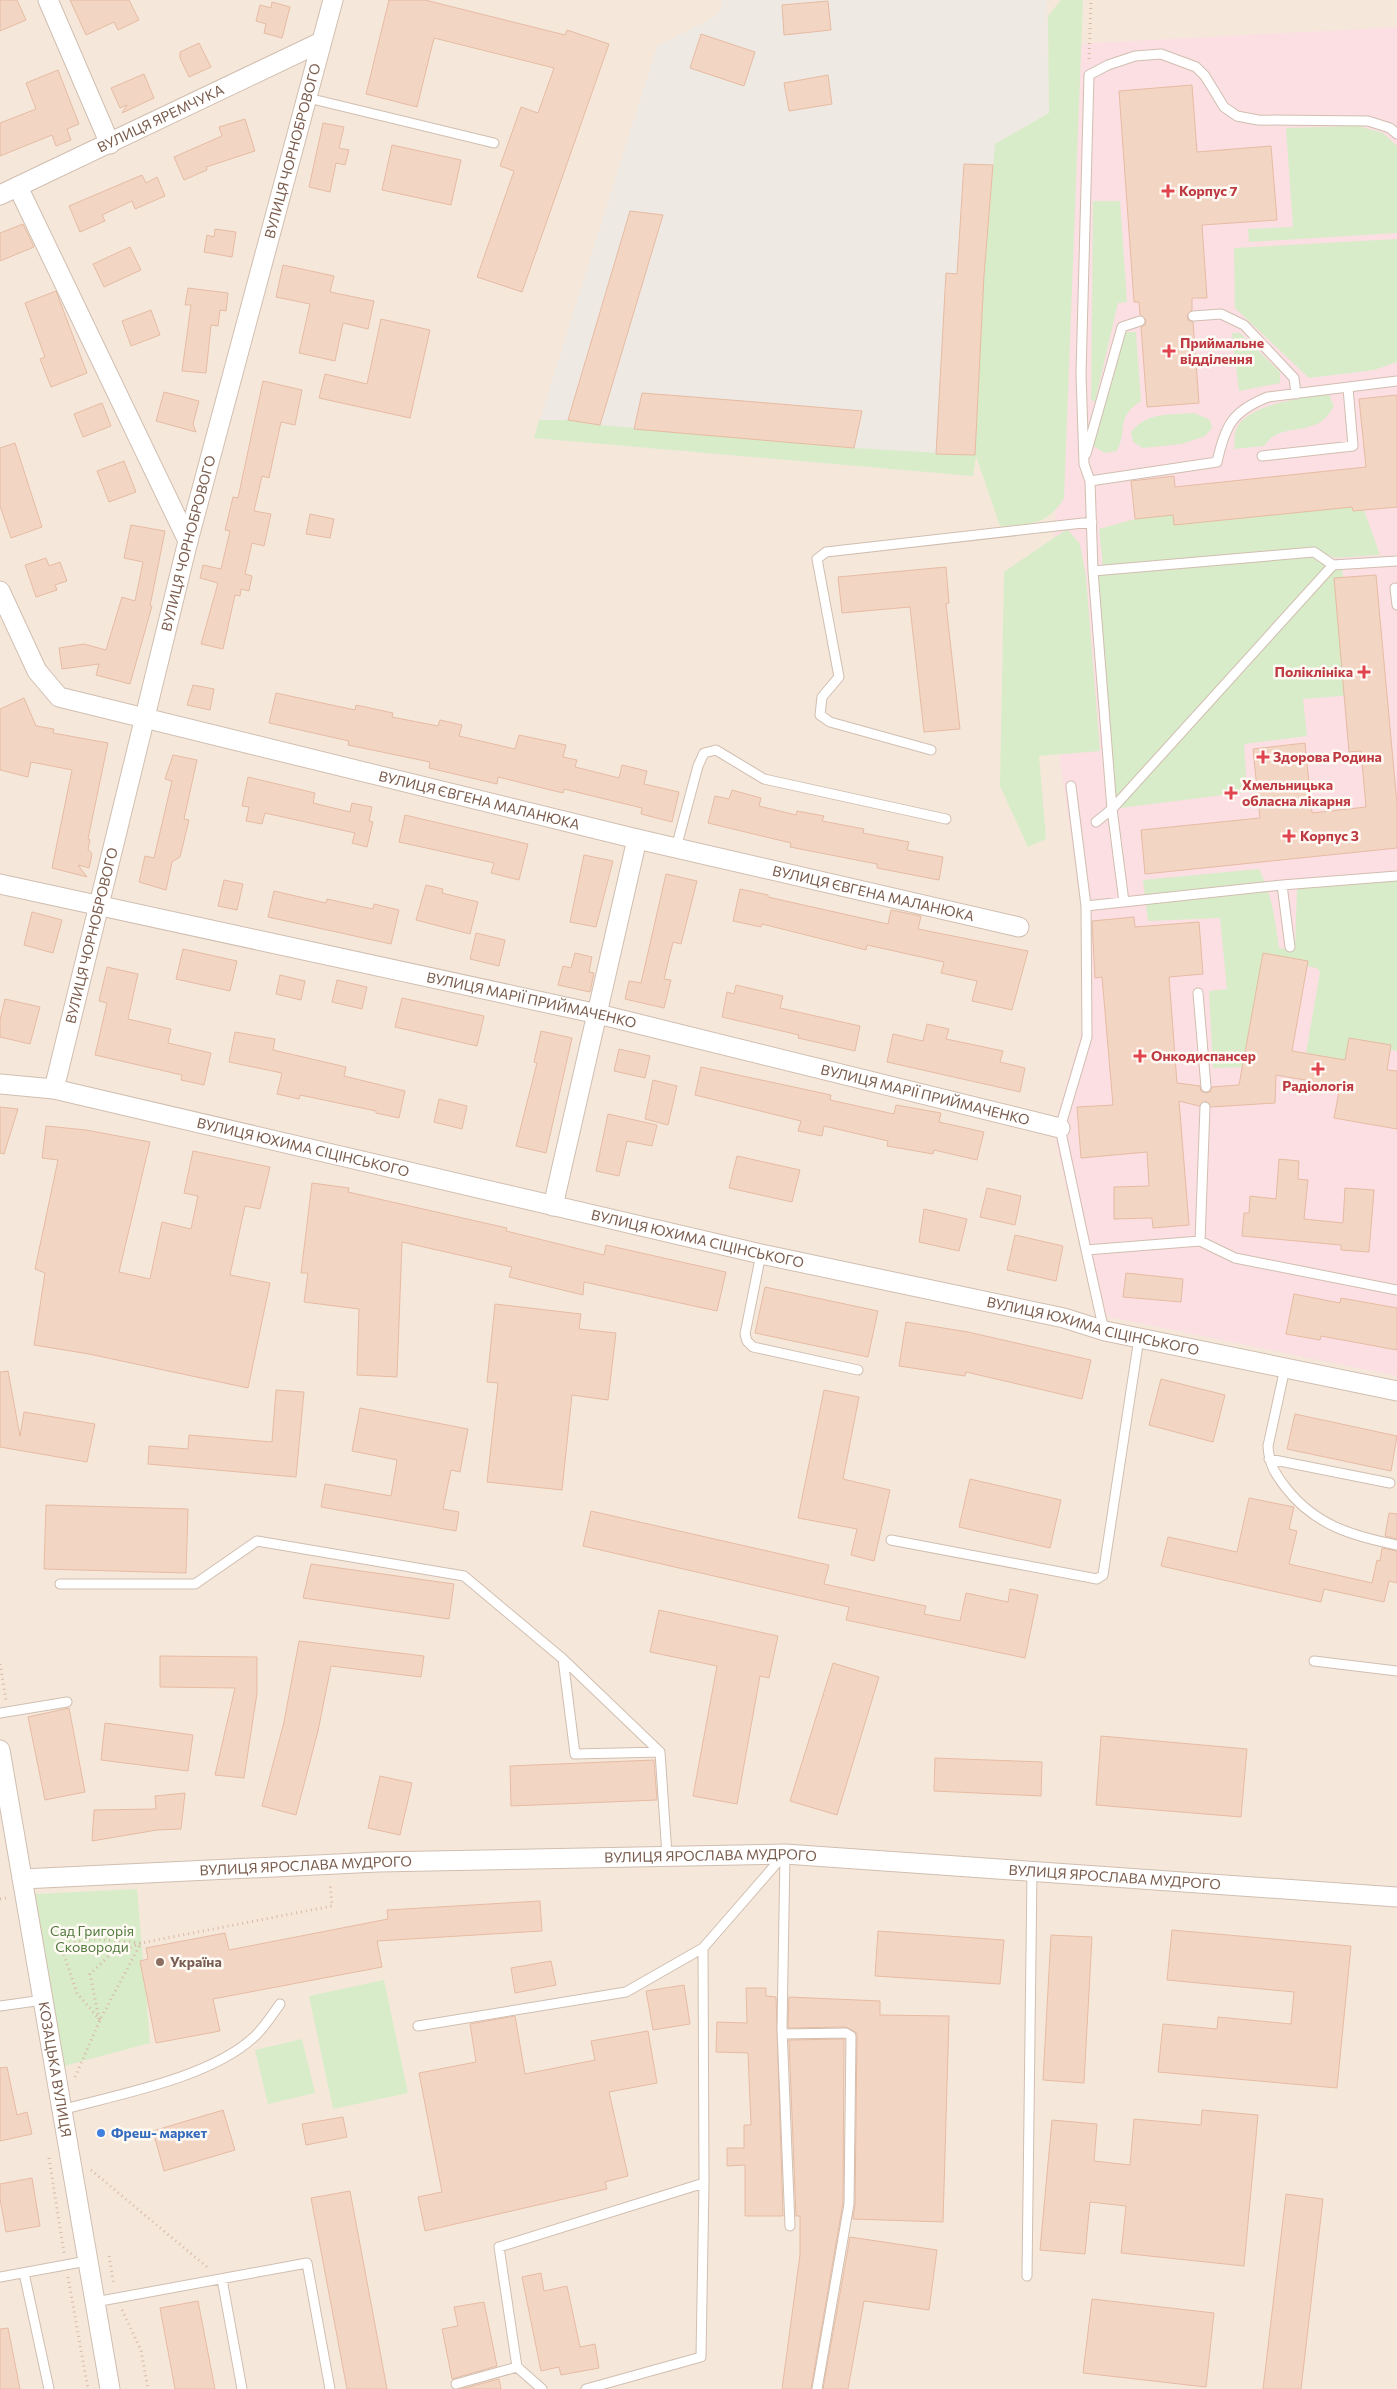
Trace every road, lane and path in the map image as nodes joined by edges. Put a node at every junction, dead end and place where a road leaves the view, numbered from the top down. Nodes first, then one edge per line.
1 (48, 0) edge
2 (333, 0) edge
3 (1091, 0) edge
4 (321, 42) junction
5 (1089, 75) junction
6 (308, 98) junction
7 (1397, 134) edge
8 (494, 143) dead end
9 (110, 144) junction
10 (18, 187) junction
11 (0, 195) edge
12 (1193, 316) dead end
13 (1140, 321) dead end
14 (1397, 381) edge
15 (1348, 388) junction
16 (1296, 394) junction
17 (1262, 456) dead end
18 (1084, 464) junction
19 (1090, 481) junction
20 (1092, 522) junction
21 (188, 541) junction
22 (1397, 561) edge
23 (1333, 565) junction
24 (1093, 571) junction
25 (1395, 588) dead end
26 (0, 591) edge
27 (1397, 604) edge
28 (145, 717) junction
29 (931, 750) dead end
30 (1071, 786) dead end
31 (1112, 809) junction
32 (946, 819) dead end
33 (1096, 822) dead end
34 (637, 839) junction
35 (676, 848) junction
36 (1397, 876) edge
37 (0, 884) edge
38 (1282, 885) junction
39 (1124, 902) junction
40 (99, 905) junction
41 (1086, 906) junction
42 (1019, 927) dead end
43 (1290, 947) dead end
44 (1198, 993) dead end
45 (598, 1014) junction
46 (0, 1084) edge
47 (1206, 1087) dead end
48 (54, 1089) junction
49 (1204, 1107) dead end
50 (1060, 1128) junction
51 (553, 1206) junction
52 (1200, 1241) junction
53 (1086, 1250) junction
54 (761, 1254) junction
55 (1397, 1290) edge
56 (1104, 1331) junction
57 (1139, 1338) junction
58 (1285, 1368) junction
59 (858, 1370) dead end
60 (1397, 1391) edge
61 (1269, 1459) junction
62 (1390, 1483) dead end
63 (890, 1540) dead end
64 (1397, 1544) edge
65 (60, 1584) dead end
66 (563, 1660) junction
67 (1314, 1661) dead end
68 (1397, 1671) edge
69 (67, 1702) dead end
70 (0, 1713) edge
71 (0, 1750) edge
72 (660, 1752) junction
73 (785, 1854) junction
74 (667, 1855) junction
75 (328, 1864) junction
76 (1032, 1870) junction
77 (22, 1879) junction
78 (1397, 1897) edge
79 (141, 1943) junction
80 (703, 1948) junction
81 (43, 2000) junction
82 (280, 2004) dead end
83 (0, 2006) edge
84 (100, 2020) junction
85 (418, 2026) dead end
86 (782, 2029) junction
87 (75, 2078) dead end
88 (61, 2110) junction
89 (69, 2156) junction
90 (704, 2183) junction
91 (790, 2226) dead end
92 (87, 2261) junction
93 (24, 2273) junction
94 (0, 2276) edge
95 (1027, 2276) dead end
96 (222, 2279) junction
97 (94, 2302) junction
98 (517, 2367) junction
99 (456, 2384) dead end
100 (49, 2389) edge
101 (110, 2389) edge
102 (242, 2389) edge
103 (330, 2389) edge
104 (542, 2389) edge
105 (586, 2389) edge
106 (817, 2389) edge

1 - 9 street
2 - 4 street, ВУЛИЦЯ ЧОРНОБРОВОГО
3 - 5 path
4 - 6 street, ВУЛИЦЯ ЧОРНОБРОВОГО
4 - 9 street, ВУЛИЦЯ ЯРЕМЧУКА
5 - 7 lane
5 - 18 lane
6 - 8 lane
6 - 21 street, ВУЛИЦЯ ЧОРНОБРОВОГО
9 - 10 street, ВУЛИЦЯ ЯРЕМЧУКА
10 - 11 street, ВУЛИЦЯ ЯРЕМЧУКА
10 - 21 street
12 - 16 lane
13 - 18 lane
14 - 15 lane
15 - 16 lane
15 - 17 lane
16 - 19 lane
18 - 19 lane
19 - 20 lane
20 - 24 lane
20 - 29 lane
21 - 28 street, ВУЛИЦЯ ЧОРНОБРОВОГО
22 - 23 lane
23 - 24 lane
23 - 31 lane
24 - 31 lane
25 - 27 lane
26 - 28 street, ВУЛИЦЯ ЄВГЕНА МАЛАНЮКА
28 - 34 street, ВУЛИЦЯ ЄВГЕНА МАЛАНЮКА
28 - 40 street, ВУЛИЦЯ ЧОРНОБРОВОГО
30 - 41 lane
31 - 33 lane
31 - 39 lane
32 - 35 lane
34 - 35 street, ВУЛИЦЯ ЄВГЕНА МАЛАНЮКА
34 - 45 street
35 - 42 street, ВУЛИЦЯ ЄВГЕНА МАЛАНЮКА
36 - 38 lane
37 - 40 street, ВУЛИЦЯ МАРІЇ ПРИЙМАЧЕНКО
38 - 39 lane
38 - 43 lane
39 - 41 lane
40 - 45 street, ВУЛИЦЯ МАРІЇ ПРИЙМАЧЕНКО
40 - 48 street, ВУЛИЦЯ ЧОРНОБРОВОГО
41 - 50 lane
44 - 47 lane
45 - 50 street, ВУЛИЦЯ МАРІЇ ПРИЙМАЧЕНКО
45 - 51 street
46 - 48 street, ВУЛИЦЯ ЮХИМА СІЦІНСЬКОГО
48 - 51 street, ВУЛИЦЯ ЮХИМА СІЦІНСЬКОГО
49 - 52 lane
50 - 53 lane
51 - 54 street, ВУЛИЦЯ ЮХИМА СІЦІНСЬКОГО
52 - 53 lane
52 - 55 lane
53 - 56 lane
54 - 56 street, ВУЛИЦЯ ЮХИМА СІЦІНСЬКОГО
54 - 59 lane
56 - 57 street, ВУЛИЦЯ ЮХИМА СІЦІНСЬКОГО
57 - 58 street, ВУЛИЦЯ ЮХИМА СІЦІНСЬКОГО
57 - 63 lane
58 - 60 street, ВУЛИЦЯ ЮХИМА СІЦІНСЬКОГО
58 - 61 lane
61 - 62 lane
61 - 64 lane
65 - 66 lane
66 - 72 lane
66 - 72 lane
67 - 68 lane
69 - 70 lane
71 - 77 street, КОЗАЦЬКА ВУЛИЦЯ
72 - 74 lane
73 - 74 street, ВУЛИЦЯ ЯРОСЛАВА МУДРОГО
73 - 76 street, ВУЛИЦЯ ЯРОСЛАВА МУДРОГО
73 - 80 lane
73 - 86 lane
74 - 75 street, ВУЛИЦЯ ЯРОСЛАВА МУДРОГО
75 - 77 street, ВУЛИЦЯ ЯРОСЛАВА МУДРОГО
75 - 79 path
76 - 78 street, ВУЛИЦЯ ЯРОСЛАВА МУДРОГО
76 - 95 lane
77 - 81 street, КОЗАЦЬКА ВУЛИЦЯ
79 - 84 path
79 - 84 path
79 - 84 path
80 - 85 lane
80 - 90 lane
81 - 83 lane
81 - 88 street, КОЗАЦЬКА ВУЛИЦЯ
82 - 88 lane
84 - 87 path
86 - 91 lane
86 - 106 lane
88 - 89 street, КОЗАЦЬКА ВУЛИЦЯ
89 - 92 street, КОЗАЦЬКА ВУЛИЦЯ
89 - 96 path
90 - 98 lane
90 - 105 lane
92 - 93 lane
92 - 97 street, КОЗАЦЬКА ВУЛИЦЯ
93 - 94 lane
93 - 100 lane
96 - 97 lane
96 - 102 lane
96 - 103 lane
97 - 101 street, КОЗАЦЬКА ВУЛИЦЯ
98 - 99 lane
98 - 104 lane

